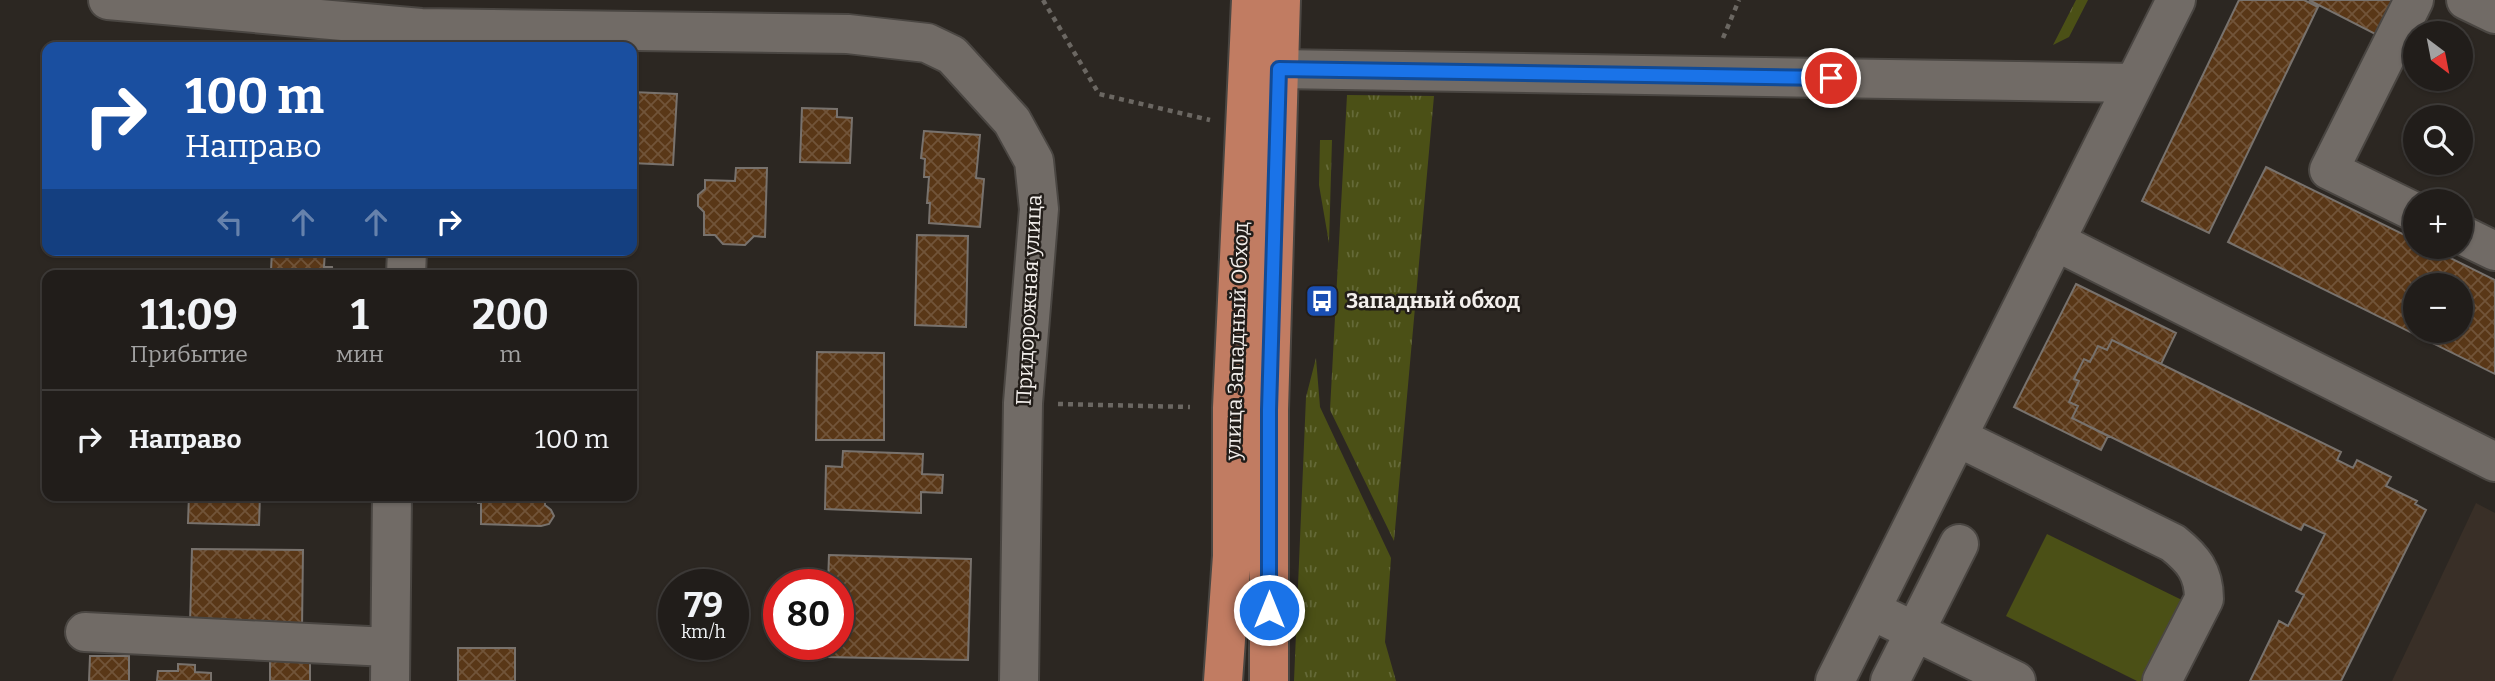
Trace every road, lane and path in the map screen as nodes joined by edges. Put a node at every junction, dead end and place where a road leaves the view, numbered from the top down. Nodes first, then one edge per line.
1 (108, 0) edge
2 (1043, 0) edge
3 (1251, 0) edge
4 (1281, 0) edge
5 (1739, 0) edge
6 (2176, 0) edge
7 (2414, 0) edge
8 (2466, 0) edge
9 (2495, 14) edge
10 (420, 37) edge
11 (1723, 38) dead end
12 (1279, 69) junction
13 (2134, 83) junction
14 (1213, 121) dead end
15 (2403, 206) edge
16 (2473, 240) edge
17 (2055, 241) junction
18 (2495, 251) edge
19 (1023, 403) junction
20 (1190, 407) dead end
21 (1957, 437) junction
22 (2495, 463) edge
23 (392, 501) edge
24 (1959, 544) dead end
25 (1871, 610) junction
26 (1915, 631) junction
27 (85, 632) dead end
28 (389, 664) edge
29 (1020, 681) edge
30 (1223, 681) edge
31 (1269, 681) edge
32 (1835, 681) edge
33 (1890, 681) edge
34 (2016, 681) edge
35 (2162, 681) edge

1 - 10 street, Придорожная улица
2 - 14 path
3 - 30 highway, улица Западный Обход
4 - 12 highway, улица Западный Обход
5 - 11 path
6 - 13 street
7 - 15 street
8 - 9 street
10 - 19 street, Придорожная улица
12 - 13 street
12 - 31 highway, улица Западный Обход
13 - 17 street
16 - 18 street
17 - 21 street
17 - 22 street
19 - 20 path
19 - 29 street, Придорожная улица
21 - 25 street
21 - 35 street
23 - 28 street
24 - 26 street
25 - 26 street
25 - 32 street
26 - 33 street
26 - 34 street
27 - 28 street

